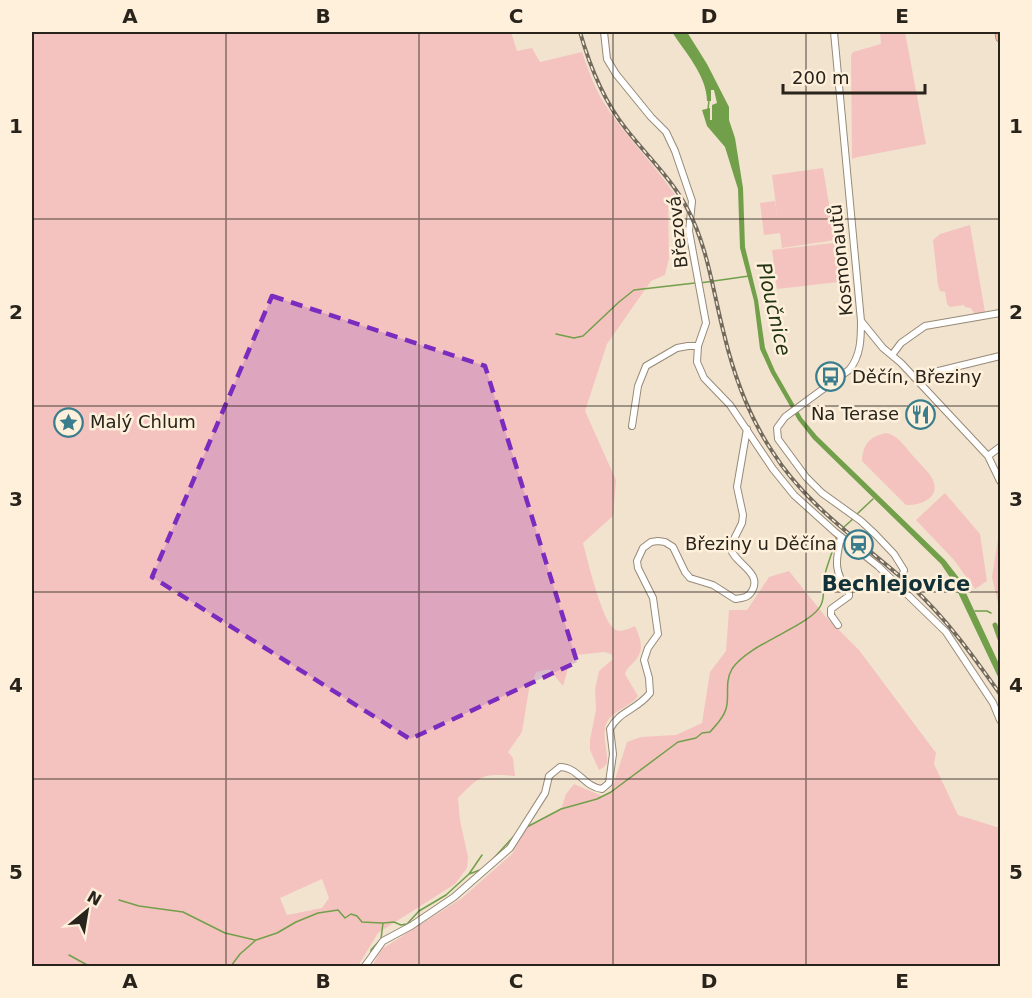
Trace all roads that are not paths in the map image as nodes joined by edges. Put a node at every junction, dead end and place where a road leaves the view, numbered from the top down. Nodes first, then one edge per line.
1 (604, 32) edge
2 (834, 32) edge
3 (999, 32) edge
4 (1000, 38) edge
5 (1000, 313) edge
6 (861, 321) junction
7 (872, 335) junction
8 (861, 338) junction
9 (698, 346) junction
10 (892, 355) junction
11 (1000, 356) edge
12 (914, 377) junction
13 (632, 426) dead end
14 (747, 429) junction
15 (1000, 447) edge
16 (988, 456) junction
17 (1000, 481) edge
18 (842, 537) junction
19 (897, 584) junction
20 (838, 625) dead end
21 (1000, 720) edge
22 (365, 966) edge

1 - 9 street, Březová
2 - 6 street, Kosmonautů
3 - 4 main road
5 - 10 street
6 - 7 street, Kosmonautů
6 - 8 street
7 - 8 street
7 - 10 street, Kosmonautů
8 - 19 street
9 - 13 street
9 - 14 street
10 - 12 street, Kosmonautů
11 - 12 street
12 - 16 street, Kosmonautů
14 - 18 street
14 - 22 street
15 - 16 street
16 - 17 street, Kosmonautů
18 - 19 street
18 - 20 street
19 - 21 street

